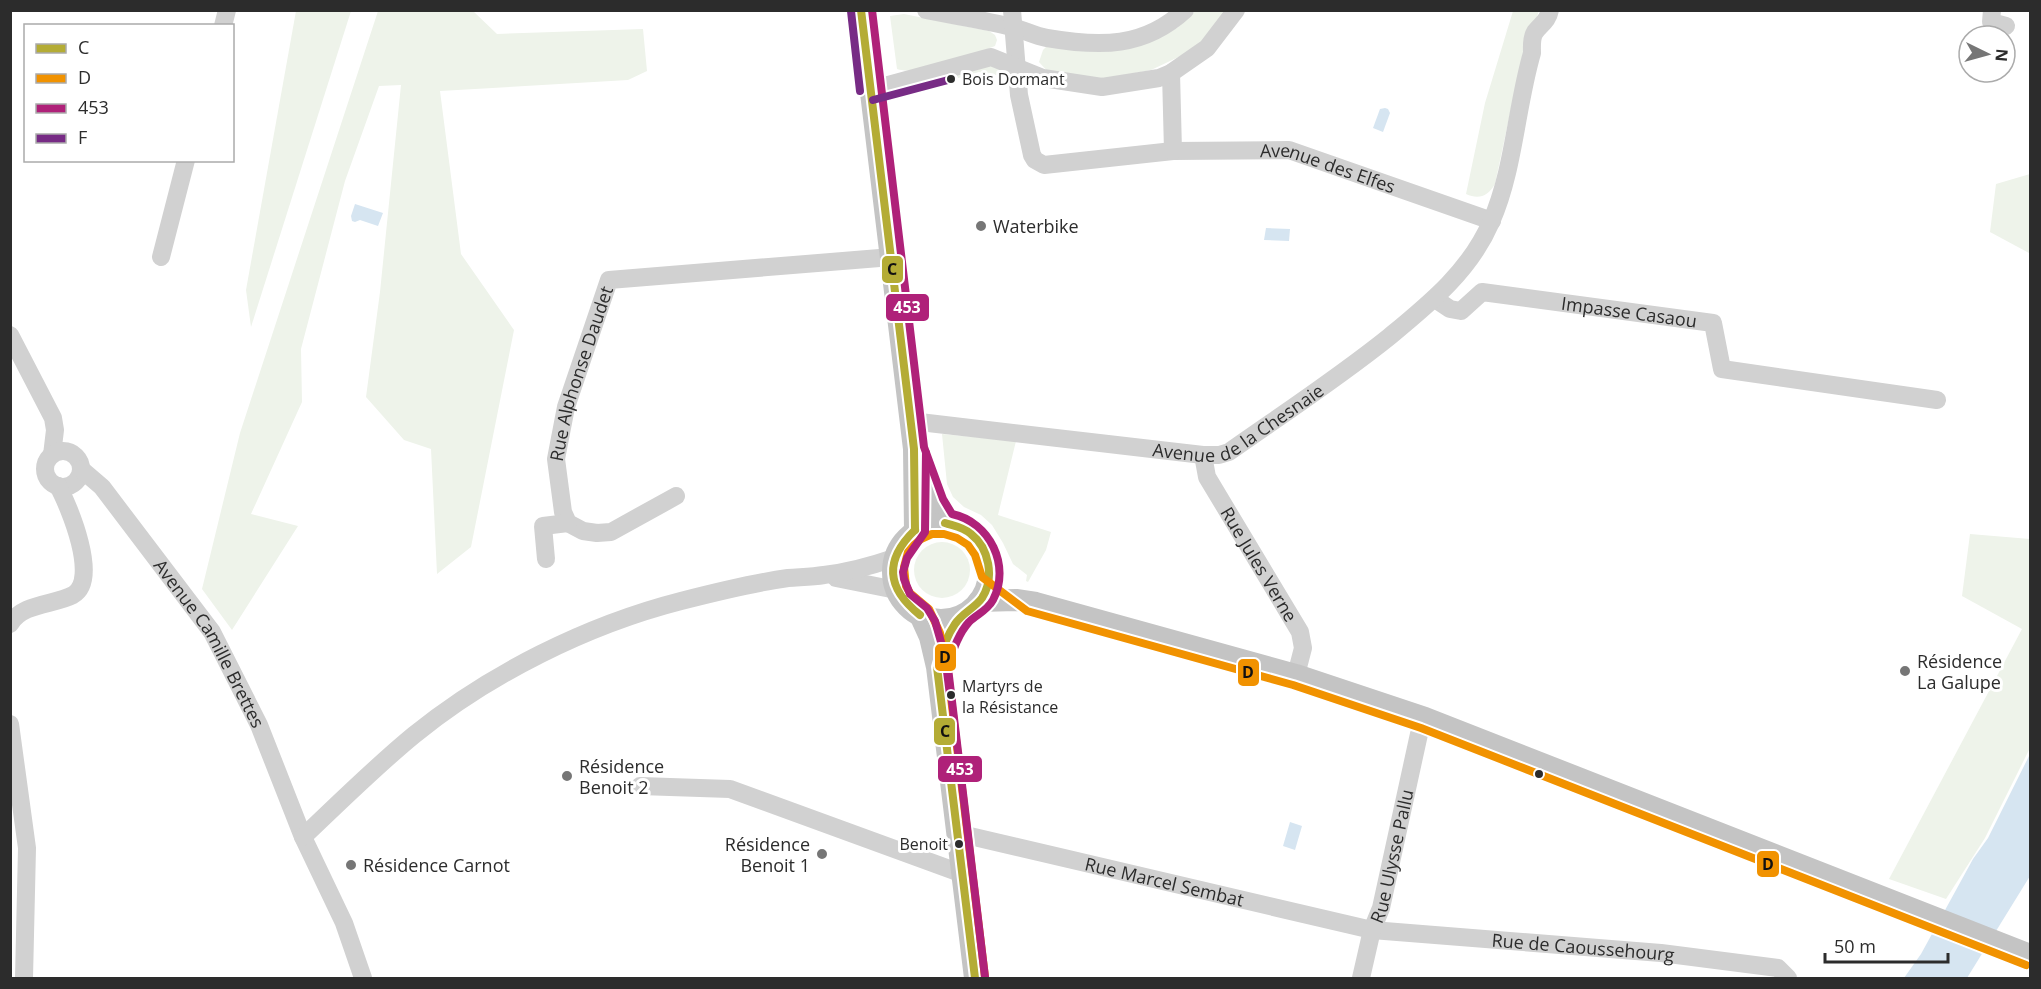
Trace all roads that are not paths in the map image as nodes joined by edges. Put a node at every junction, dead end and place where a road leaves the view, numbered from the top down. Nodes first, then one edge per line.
1 (861, 10) edge
2 (926, 10) edge
3 (1185, 10) edge
4 (1236, 10) edge
5 (1550, 10) edge
6 (1992, 10) edge
7 (1013, 19) edge
8 (1998, 24) edge
9 (1016, 66) junction
10 (1171, 73) junction
11 (870, 90) junction
12 (1173, 150) junction
13 (185, 162) edge
14 (1492, 221) junction
15 (161, 256) dead end
16 (892, 257) junction
17 (1435, 299) junction
18 (10, 335) edge
19 (1937, 400) dead end
20 (911, 421) junction
21 (914, 449) junction
22 (60, 453) junction
23 (1203, 455) junction
24 (72, 480) junction
25 (676, 496) dead end
26 (568, 523) junction
27 (945, 523) junction
28 (915, 530) junction
29 (894, 558) junction
30 (546, 559) dead end
31 (990, 570) junction
32 (822, 576) junction
33 (896, 590) junction
34 (979, 601) junction
35 (1031, 601) junction
36 (920, 615) junction
37 (961, 615) junction
38 (11, 620) edge
39 (937, 668) junction
40 (1296, 675) junction
41 (10, 724) edge
42 (1419, 734) dead end
43 (640, 786) dead end
44 (957, 833) junction
45 (303, 837) junction
46 (963, 874) junction
47 (1372, 930) junction
48 (2023, 952) edge
49 (24, 978) edge
50 (363, 978) edge
51 (975, 978) edge
52 (1361, 978) edge
53 (1788, 978) edge

1 - 11 main road
2 - 7 street
3 - 7 street
4 - 10 street
5 - 14 street
6 - 8 street
7 - 9 street
9 - 10 street
9 - 11 street
9 - 12 street, Avenue des Elfes
10 - 12 street
11 - 16 main road
12 - 14 street, Avenue des Elfes
13 - 15 street
14 - 17 street, Avenue de la Chesnaie
16 - 20 main road
16 - 26 street, Rue Alphonse Daudet
17 - 19 street, Impasse Casaou
17 - 23 street, Avenue de la Chesnaie
18 - 22 street
20 - 21 main road
20 - 23 street, Avenue de la Chesnaie
21 - 27 main road
21 - 28 main road
22 - 24 street
22 - 24 street
23 - 40 street, Rue Jules Verne
24 - 38 street
24 - 45 street, Avenue Camille Brettes
25 - 26 street
26 - 30 street
27 - 28 main road
27 - 31 main road
28 - 29 main road
29 - 32 street
29 - 33 main road
31 - 34 main road
31 - 35 main road
32 - 33 street
32 - 45 street
33 - 36 main road
34 - 35 main road
34 - 37 main road
35 - 40 main road
36 - 37 main road
36 - 39 main road
37 - 39 main road
39 - 44 main road
40 - 48 main road
41 - 49 street
42 - 47 street, Rue Ulysse Pallu
43 - 46 street
44 - 46 main road
44 - 47 street, Rue Marcel Sembat
45 - 50 street, Avenue Camille Brettes
46 - 51 main road
47 - 52 street, Rue Ulysse Pallu
47 - 53 street, Rue de Caoussehourg

